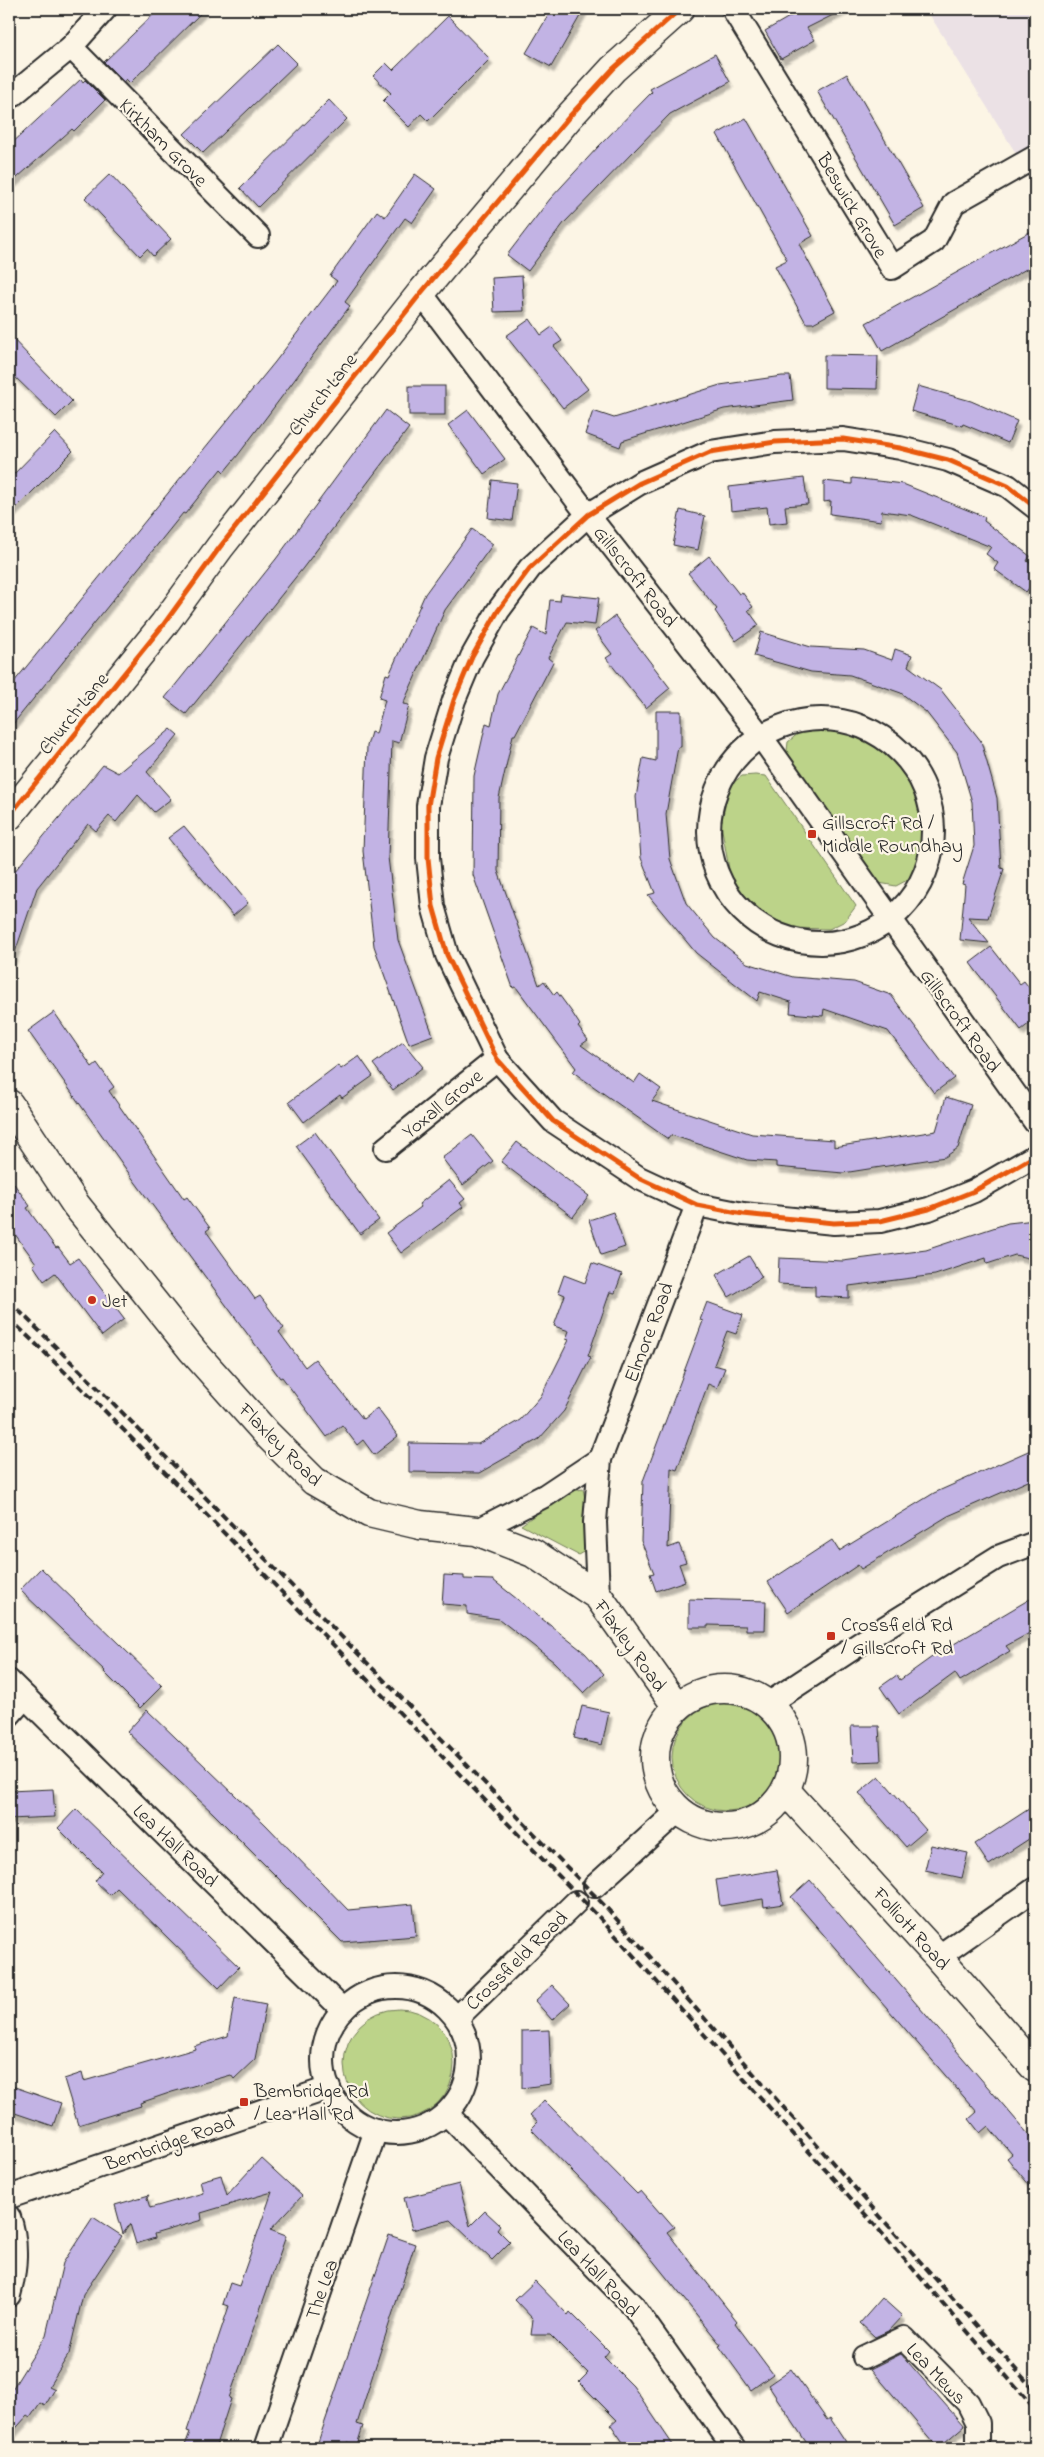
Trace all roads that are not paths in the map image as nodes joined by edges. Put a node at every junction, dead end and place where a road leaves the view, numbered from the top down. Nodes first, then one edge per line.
1 (106, 9) edge
2 (680, 9) edge
3 (733, 9) edge
4 (71, 47) junction
5 (9, 98) edge
6 (1035, 157) edge
7 (258, 236) dead end
8 (421, 293) junction
9 (1035, 506) edge
10 (588, 515) junction
11 (762, 738) junction
12 (9, 816) edge
13 (887, 917) junction
14 (497, 1059) junction
15 (9, 1104) edge
16 (1035, 1122) edge
17 (386, 1148) dead end
18 (1035, 1156) edge
19 (697, 1205) junction
20 (600, 1459) junction
21 (476, 1531) junction
22 (1035, 1543) edge
23 (598, 1596) junction
24 (9, 1681) edge
25 (25, 1697) junction
26 (768, 1704) junction
27 (677, 1706) junction
28 (9, 1715) edge
29 (786, 1791) junction
30 (679, 1810) junction
31 (595, 1886) dead end
32 (1035, 1889) edge
33 (576, 1902) dead end
34 (938, 1957) junction
35 (343, 2010) junction
36 (456, 2018) junction
37 (1035, 2068) edge
38 (328, 2088) junction
39 (447, 2114) junction
40 (376, 2130) junction
41 (9, 2197) edge
42 (9, 2217) edge
43 (9, 2295) edge
44 (864, 2357) dead end
45 (266, 2448) edge
46 (734, 2448) edge
47 (978, 2448) edge

1 - 4 street
2 - 8 street, Church Lane
3 - 6 street, Beswick Grove
4 - 5 street
4 - 7 street, Kirkham Grove
8 - 10 street, Gillscroft Road
8 - 12 street, Church Lane
9 - 10 street
10 - 11 street, Gillscroft Road
10 - 14 street
11 - 13 street, Gillscroft Road
11 - 13 street
11 - 13 street
13 - 16 street, Gillscroft Road
14 - 17 street, Yoxall Grove
14 - 19 street
15 - 21 street, Flaxley Road
18 - 19 street
19 - 20 street, Elmore Road
20 - 21 street
20 - 23 street, Elmore Road
21 - 23 street, Flaxley Road
22 - 26 street
23 - 27 street, Flaxley Road
24 - 25 street, Lea Hall Road
25 - 28 street
25 - 35 street, Lea Hall Road
26 - 27 street
26 - 29 street
27 - 30 street
29 - 30 street
29 - 34 street, Folliott Road
30 - 31 street
32 - 34 street
33 - 36 street, Crossfield Road
34 - 37 street, Folliott Road
35 - 36 street
35 - 38 street
36 - 39 street
38 - 40 street
38 - 41 street, Bembridge Road
39 - 40 street
39 - 46 street, Lea Hall Road
40 - 45 street, The Lea
42 - 43 street
44 - 47 street, Lea Mews

